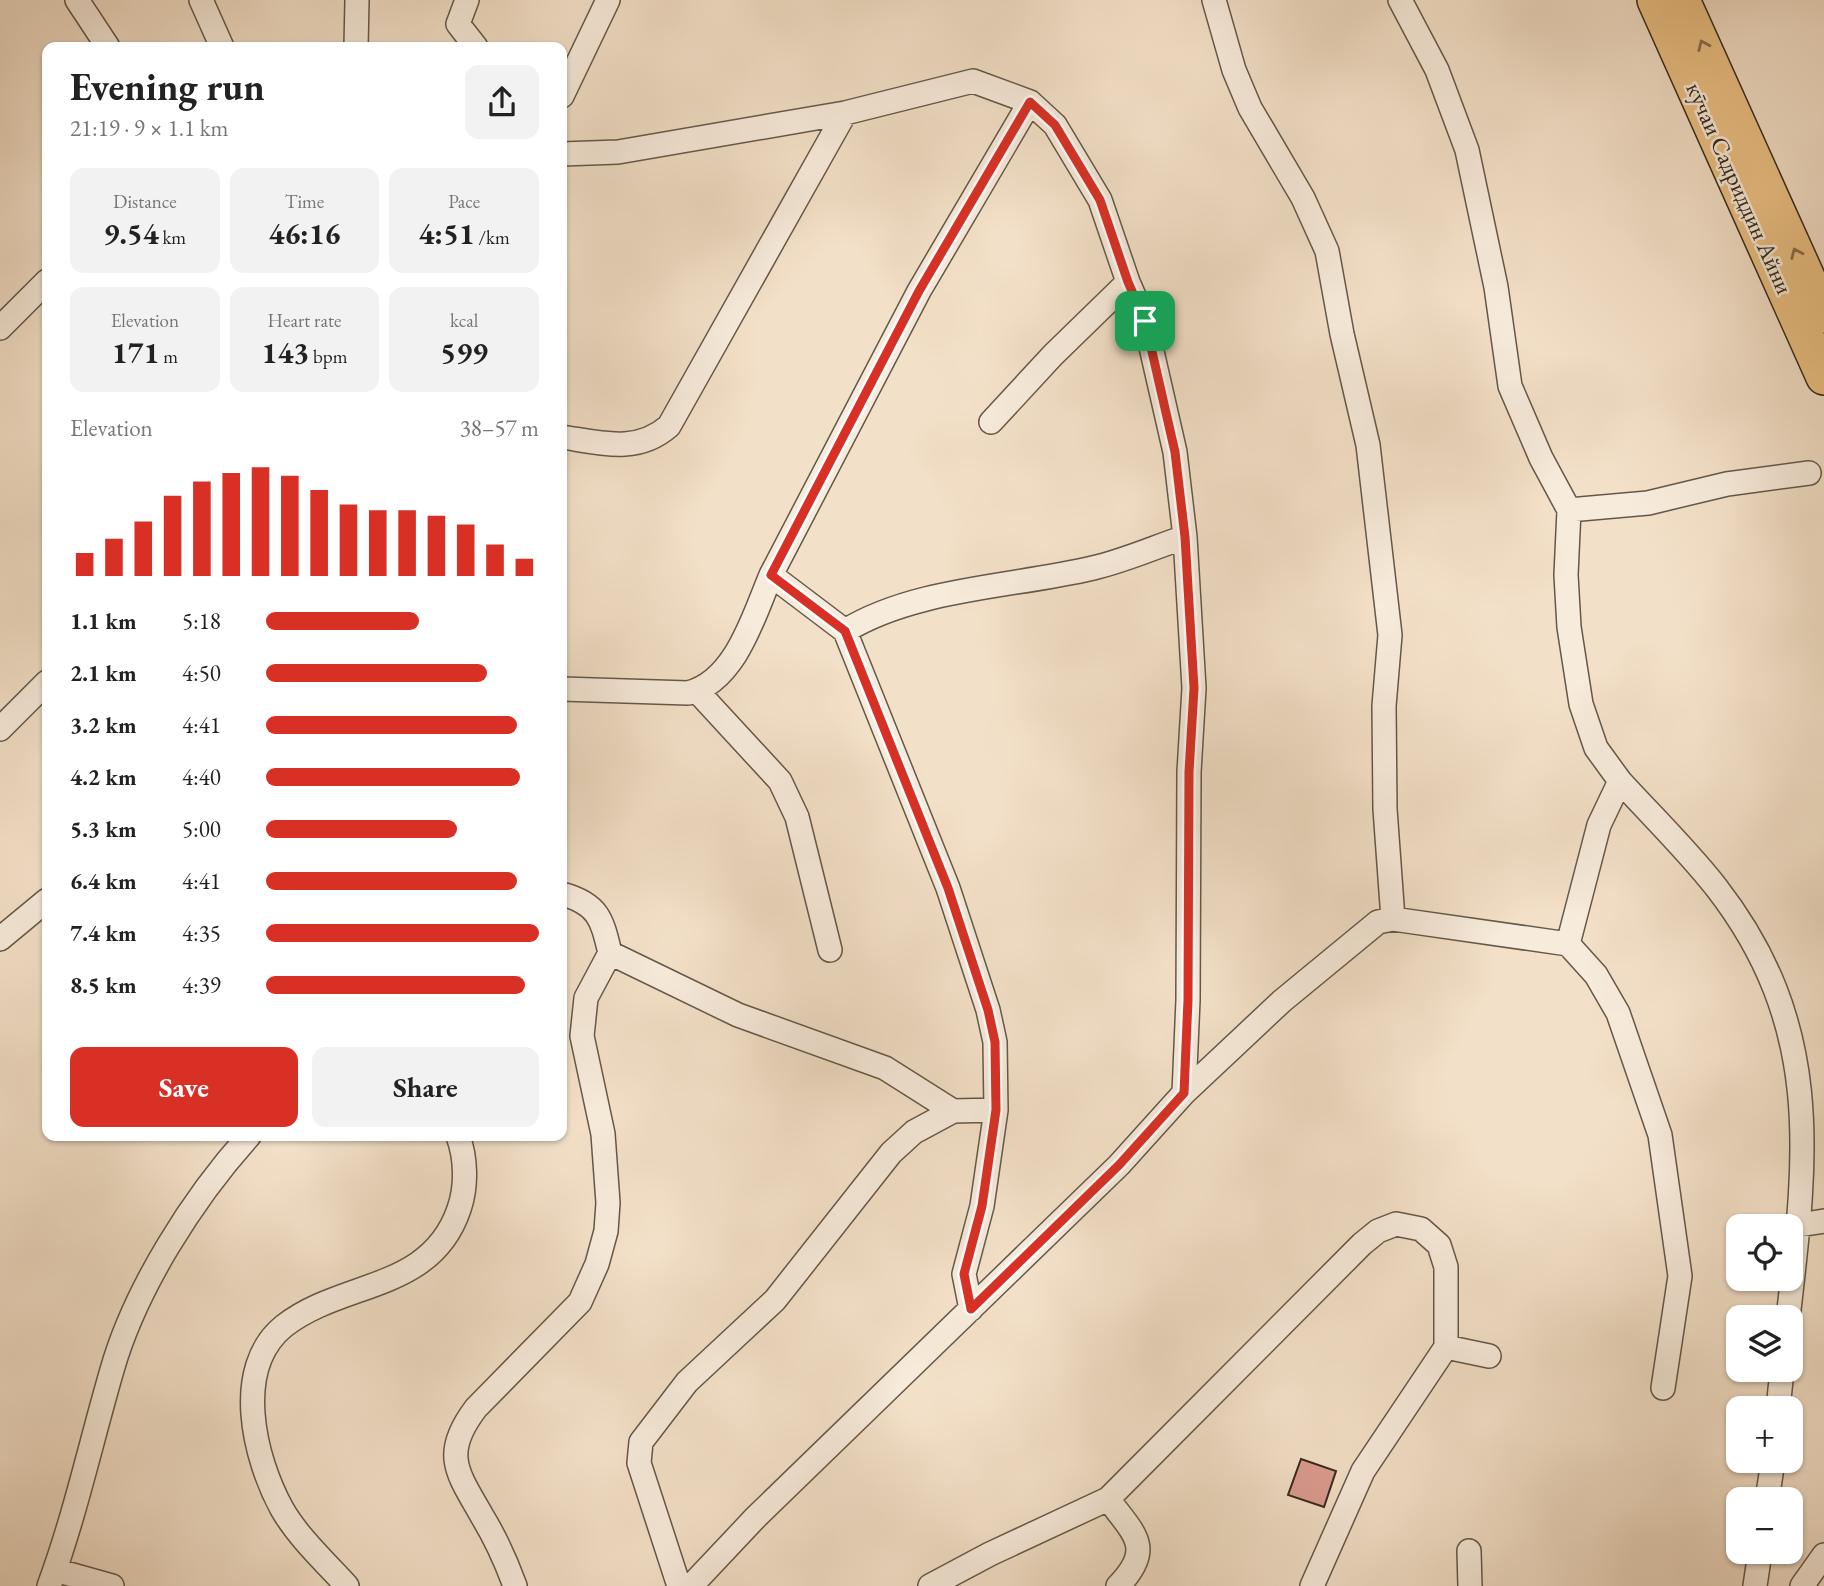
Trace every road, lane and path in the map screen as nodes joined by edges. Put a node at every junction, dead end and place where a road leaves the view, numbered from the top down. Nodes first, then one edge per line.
1 (77, 0) edge
2 (201, 0) edge
3 (357, 0) edge
4 (467, 0) edge
5 (608, 0) edge
6 (1214, 0) edge
7 (1400, 0) edge
8 (1656, 0) edge
9 (1682, 0) edge
10 (105, 42) edge
11 (220, 42) edge
12 (356, 42) edge
13 (472, 42) edge
14 (567, 86) edge
15 (1030, 102) junction
16 (845, 113) junction
17 (567, 154) edge
18 (1128, 282) junction
19 (42, 286) edge
20 (1824, 315) edge
21 (0, 328) edge
22 (1824, 377) edge
23 (991, 422) dead end
24 (567, 438) edge
25 (1809, 473) dead end
26 (1569, 510) junction
27 (1185, 537) junction
28 (771, 575) junction
29 (845, 631) junction
30 (42, 687) edge
31 (567, 689) edge
32 (697, 691) junction
33 (0, 729) edge
34 (1620, 781) junction
35 (567, 895) edge
36 (42, 904) edge
37 (1393, 919) junction
38 (0, 939) edge
39 (1568, 944) junction
40 (831, 950) dead end
41 (610, 953) junction
42 (1184, 1093) junction
43 (996, 1110) junction
44 (953, 1111) junction
45 (245, 1141) edge
46 (460, 1141) edge
47 (1800, 1214) edge
48 (1824, 1221) edge
49 (1803, 1224) edge
50 (971, 1309) junction
51 (1446, 1346) junction
52 (1489, 1356) dead end
53 (1663, 1388) dead end
54 (1108, 1499) junction
55 (1469, 1551) dead end
56 (1824, 1555) edge
57 (1758, 1564) edge
58 (52, 1578) edge
59 (112, 1586) edge
60 (347, 1586) edge
61 (515, 1586) edge
62 (679, 1586) edge
63 (691, 1586) edge
64 (930, 1586) edge
65 (1118, 1586) edge
66 (1312, 1586) edge
67 (1470, 1586) edge
68 (1755, 1586) edge
69 (1802, 1586) edge

1 - 10 lane
2 - 11 lane
3 - 12 lane
4 - 13 lane
5 - 14 lane
6 - 37 lane
7 - 26 lane
8 - 22 highway, кӯчаи Садриддин Айни
20 -> 9 highway, кӯчаи Садриддин Айни
15 - 16 lane
15 - 18 lane
15 - 28 lane
16 - 17 lane
16 - 24 lane
18 - 23 lane
18 - 27 lane
19 - 21 lane
25 - 26 lane
26 - 34 lane
27 - 29 lane
27 - 42 lane
28 - 29 lane
28 - 32 lane
29 - 43 lane
30 - 33 lane
31 - 32 lane
32 - 40 lane
34 - 39 lane
34 - 47 lane
35 - 41 lane
36 - 38 lane
37 - 39 lane
37 - 42 lane
39 - 53 lane
41 - 44 lane
41 - 61 lane
42 - 50 lane
43 - 44 lane
43 - 50 lane
44 - 62 lane
45 - 58 lane
46 - 60 lane
48 - 49 lane
50 - 63 lane
51 - 52 lane
51 - 54 lane
51 - 66 lane
54 - 64 lane
54 - 65 lane
55 - 67 lane
56 - 69 lane
57 - 68 lane
58 - 59 lane

